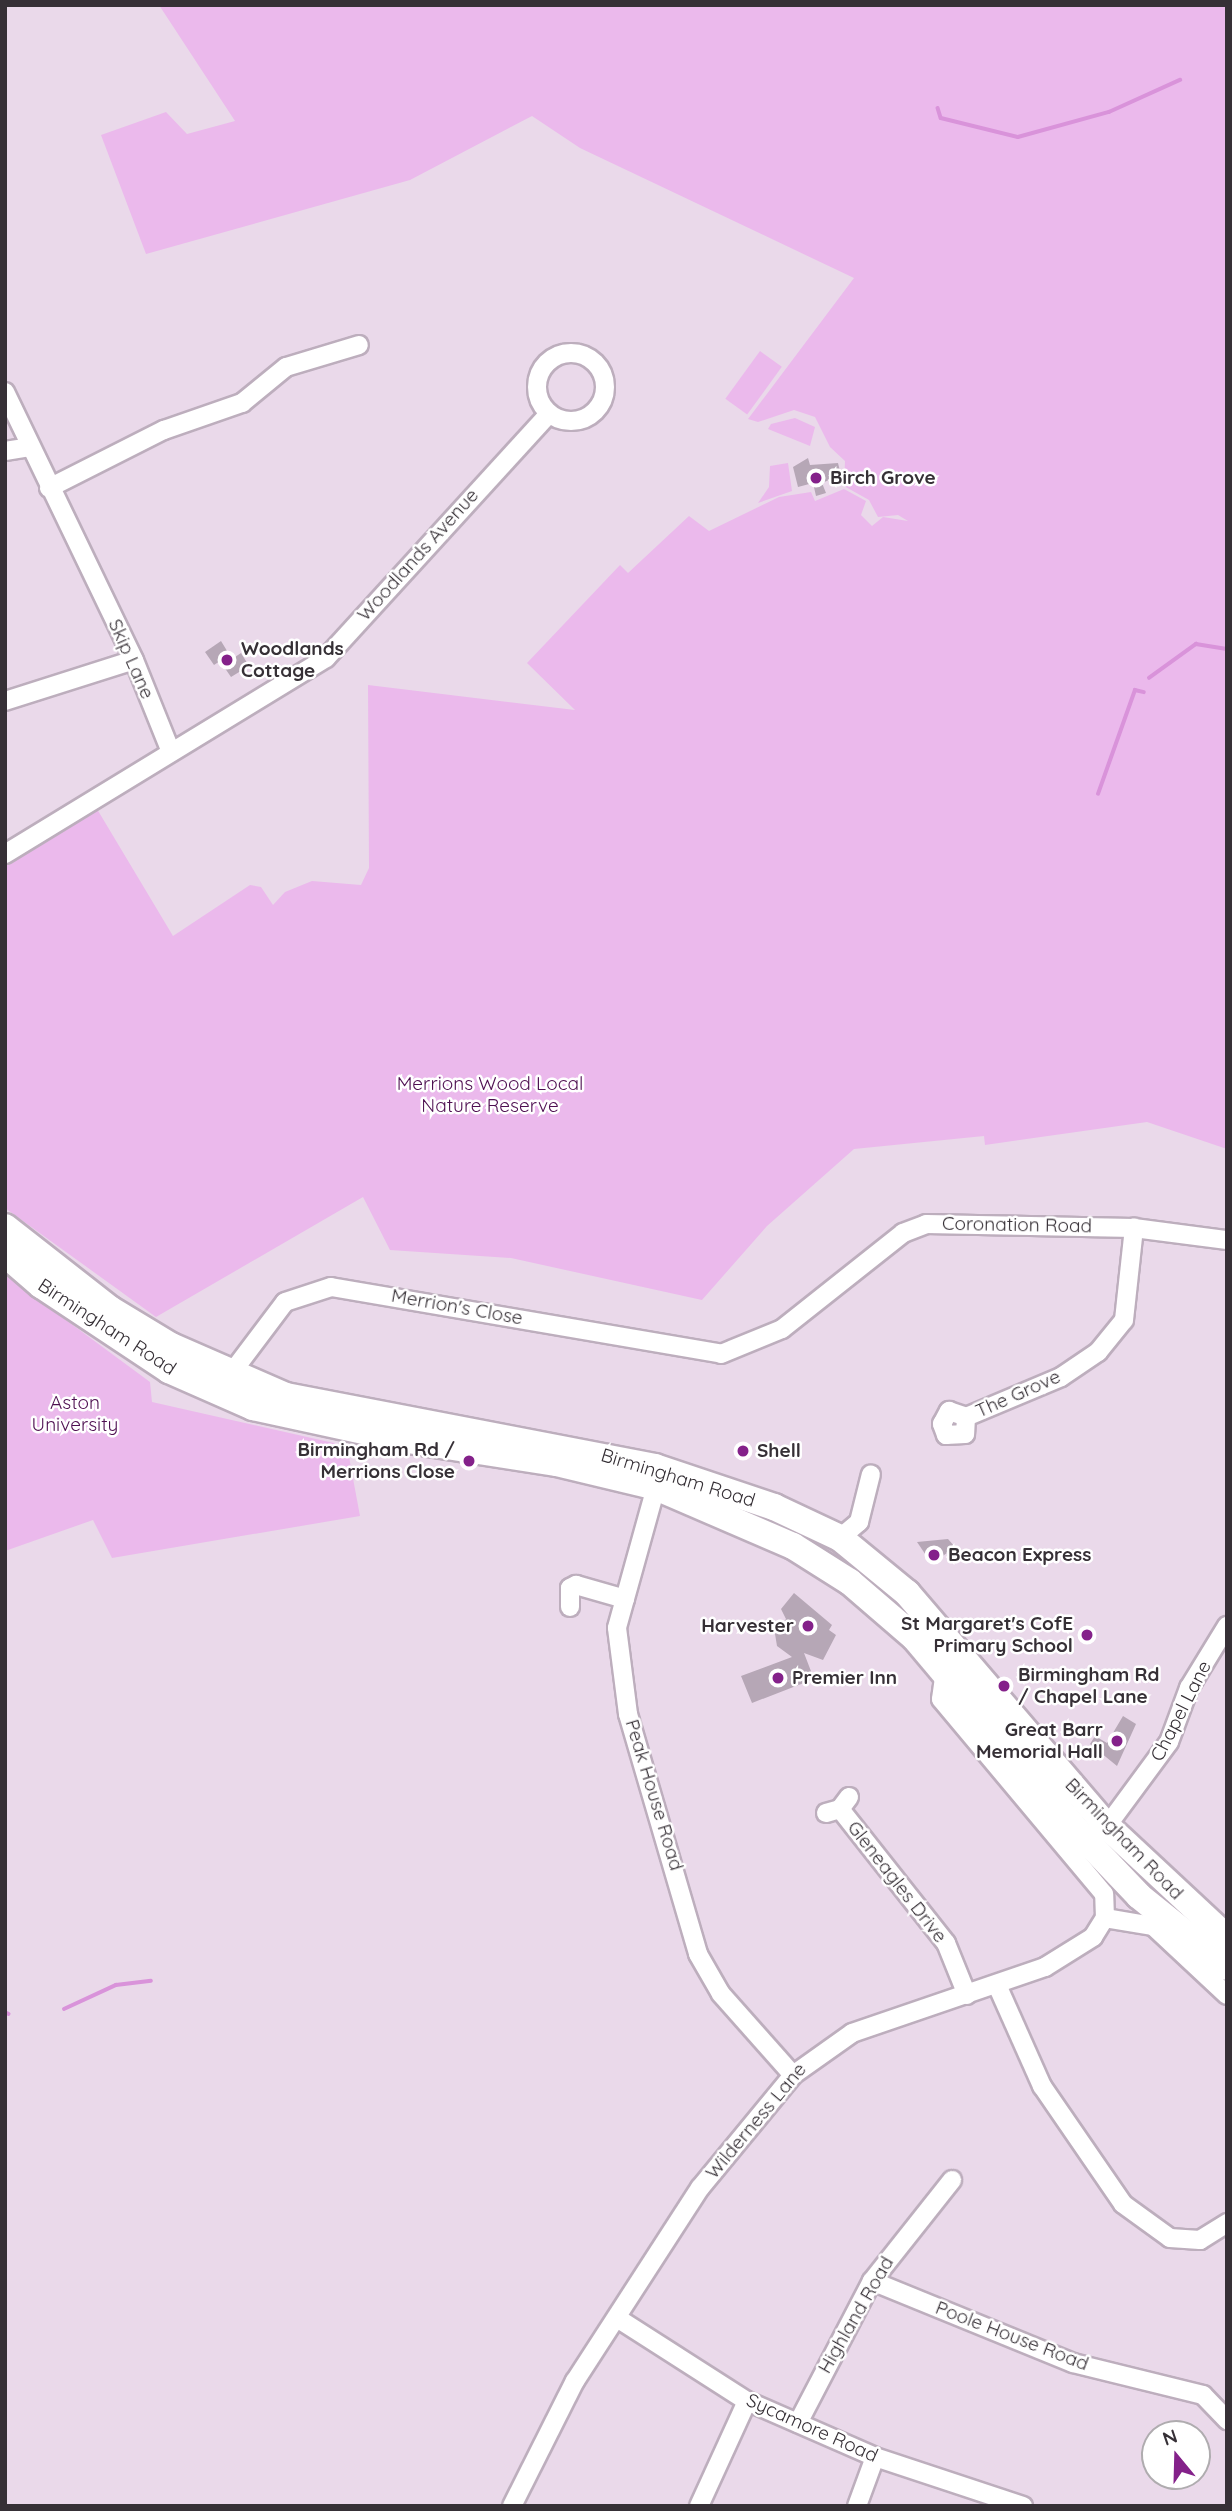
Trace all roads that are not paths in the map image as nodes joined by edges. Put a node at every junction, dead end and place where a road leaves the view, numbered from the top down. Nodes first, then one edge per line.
1 (352, 351) dead end
2 (5, 391) edge
3 (549, 414) dead end
4 (30, 447) junction
5 (5, 451) edge
6 (49, 488) junction
7 (134, 660) junction
8 (5, 701) edge
9 (171, 752) junction
10 (5, 854) edge
11 (5, 1227) edge
12 (1134, 1228) junction
13 (1227, 1240) edge
14 (5, 1254) edge
15 (721, 1354) joint
16 (230, 1384) junction
17 (966, 1417) dead end
18 (871, 1474) dead end
19 (656, 1487) junction
20 (848, 1544) junction
21 (625, 1600) junction
22 (874, 1601) junction
23 (570, 1607) dead end
24 (897, 1621) junction
25 (1227, 1626) edge
26 (945, 1669) junction
27 (838, 1806) dead end
28 (1107, 1826) junction
29 (1105, 1918) junction
30 (1189, 1937) junction
31 (1227, 1938) edge
32 (1227, 1956) edge
33 (1227, 1967) edge
34 (1227, 1980) edge
35 (998, 1985) junction
36 (967, 1995) junction
37 (1227, 1996) edge
38 (793, 2075) junction
39 (952, 2180) dead end
40 (1227, 2223) edge
41 (872, 2281) junction
42 (617, 2318) junction
43 (747, 2400) junction
44 (1227, 2420) edge
45 (797, 2423) junction
46 (874, 2457) junction
47 (1001, 2503) edge
48 (512, 2506) edge
49 (699, 2506) edge
50 (856, 2506) edge
51 (1023, 2506) edge

1 - 6 street
2 - 4 street, Skip Lane
3 - 9 street, Woodlands Avenue
4 - 5 street
4 - 6 street, Skip Lane
6 - 7 street, Skip Lane
7 - 8 street
7 - 9 street, Skip Lane
9 - 10 street
11 - 16 highway, Birmingham Road
12 - 13 street, Coronation Road
12 - 15 street, Coronation Road
12 - 17 street, The Grove
14 - 16 highway, Birmingham Road
15 - 16 street, Merrion's Close
16 - 19 highway, Birmingham Road
16 - 20 highway, Birmingham Road
18 - 20 street
19 - 21 street, Peak House Road
19 - 22 highway, Birmingham Road
20 - 22 highway
20 - 24 highway
20 - 28 highway, Birmingham Road
21 - 23 street
21 - 38 street, Peak House Road
22 - 24 highway, Birmingham Road
24 - 26 highway, Birmingham Road
25 - 28 street, Chapel Lane
26 - 29 street
26 - 30 highway, Birmingham Road
27 - 36 street, Gleneagles Drive
28 - 31 highway, Birmingham Road
28 - 32 highway
29 - 35 street, Wilderness Lane
29 - 37 street, Birmingham Road
30 - 33 highway, Birmingham Road
30 - 34 highway
35 - 36 street, Wilderness Lane
35 - 40 street
36 - 38 street, Wilderness Lane
38 - 42 street, Wilderness Lane
39 - 41 street, Highland Road
41 - 44 street, Poole House Road
41 - 45 street, Highland Road
42 - 43 street, Sycamore Road
42 - 48 street, Wilderness Lane
43 - 45 street, Sycamore Road
43 - 49 street
45 - 46 street, Sycamore Road
46 - 47 street, Sycamore Road
46 - 50 street
47 - 51 street, Sycamore Road

